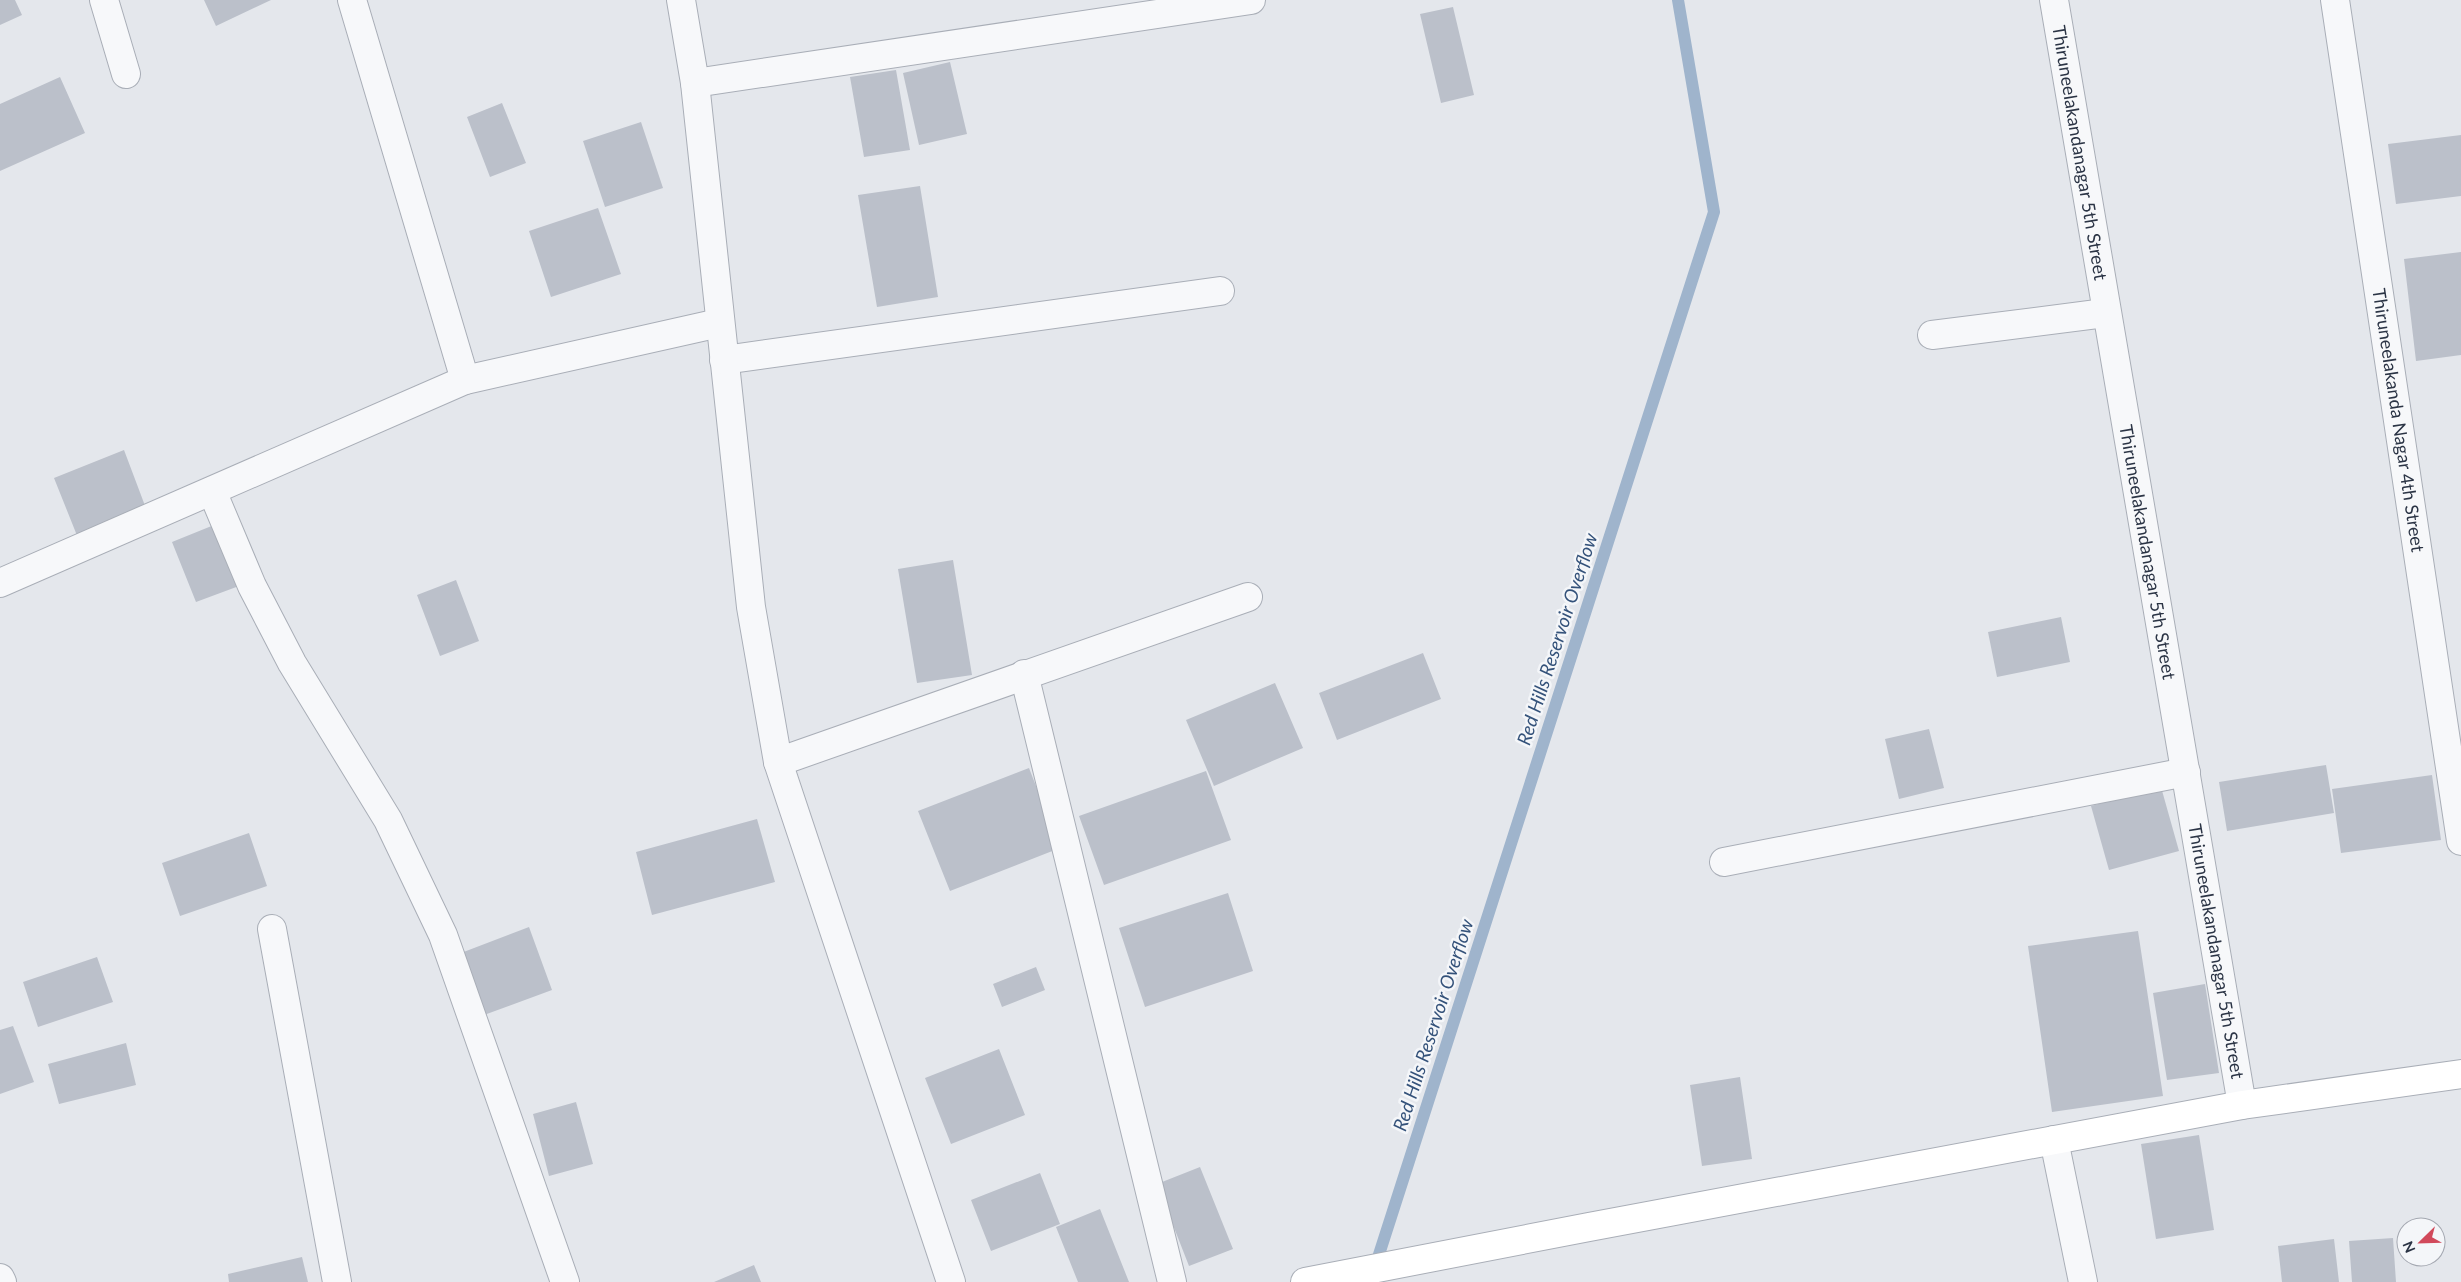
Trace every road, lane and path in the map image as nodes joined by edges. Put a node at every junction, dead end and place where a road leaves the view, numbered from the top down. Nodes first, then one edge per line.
1 (104, 0) edge
2 (352, 0) edge
3 (681, 0) edge
4 (1251, 0) edge
5 (2054, 0) edge
6 (2334, 0) edge
7 (126, 74) dead end
8 (695, 83) junction
9 (1220, 291) dead end
10 (2105, 313) junction
11 (719, 323) junction
12 (1932, 335) dead end
13 (724, 360) junction
14 (465, 380) junction
15 (212, 491) junction
16 (0, 583) edge
17 (1248, 597) dead end
18 (1024, 674) junction
19 (778, 762) junction
20 (2186, 772) junction
21 (2461, 841) edge
22 (1724, 862) dead end
23 (272, 929) dead end
24 (2461, 1074) edge
25 (2242, 1105) junction
26 (2054, 1140) junction
27 (0, 1278) edge
28 (2, 1282) edge
29 (337, 1282) edge
30 (565, 1282) edge
31 (951, 1282) edge
32 (1172, 1282) edge
33 (1305, 1282) edge
34 (2083, 1282) edge

1 - 7 street
2 - 14 street
3 - 8 street
4 - 8 street
5 - 10 street, Thiruneelakandanagar 5th Street
6 - 21 street, Thiruneelakanda Nagar 4th Street
8 - 11 street
9 - 13 street
10 - 12 street
10 - 20 street, Thiruneelakandanagar 5th Street
11 - 13 street
11 - 14 street
13 - 19 street
14 - 15 street
15 - 16 street
15 - 30 street
17 - 18 street
18 - 19 street
18 - 32 street
19 - 31 street
20 - 22 street
20 - 25 street, Thiruneelakandanagar 5th Street
23 - 29 street
24 - 25 street
25 - 26 street
26 - 33 street
26 - 34 street
27 - 28 street

